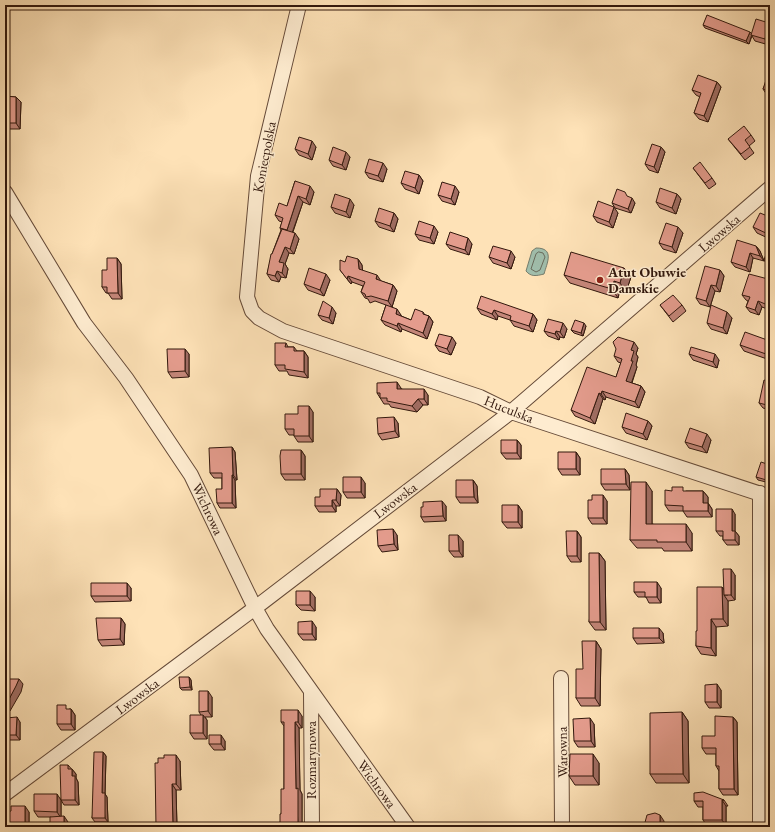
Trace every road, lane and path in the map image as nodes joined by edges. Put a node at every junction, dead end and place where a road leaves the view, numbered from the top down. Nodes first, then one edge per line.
1 (299, 5) edge
2 (770, 188) edge
3 (5, 192) edge
4 (252, 311) joint
5 (511, 412) junction
6 (765, 495) edge
7 (254, 608) junction
8 (561, 678) dead end
9 (311, 692) junction
10 (5, 794) edge
11 (312, 827) edge
12 (408, 827) edge
13 (562, 827) edge
14 (760, 827) edge

1 - 4 street, Koniecpolska
2 - 5 street, Lwowska
3 - 7 street, Wichrowa
4 - 5 street, Huculska
5 - 6 street, Huculska
5 - 7 street, Lwowska
6 - 14 street
7 - 9 street, Wichrowa
7 - 10 street, Lwowska
8 - 13 street, Warowna
9 - 11 street, Rozmarynowa
9 - 12 street, Wichrowa

